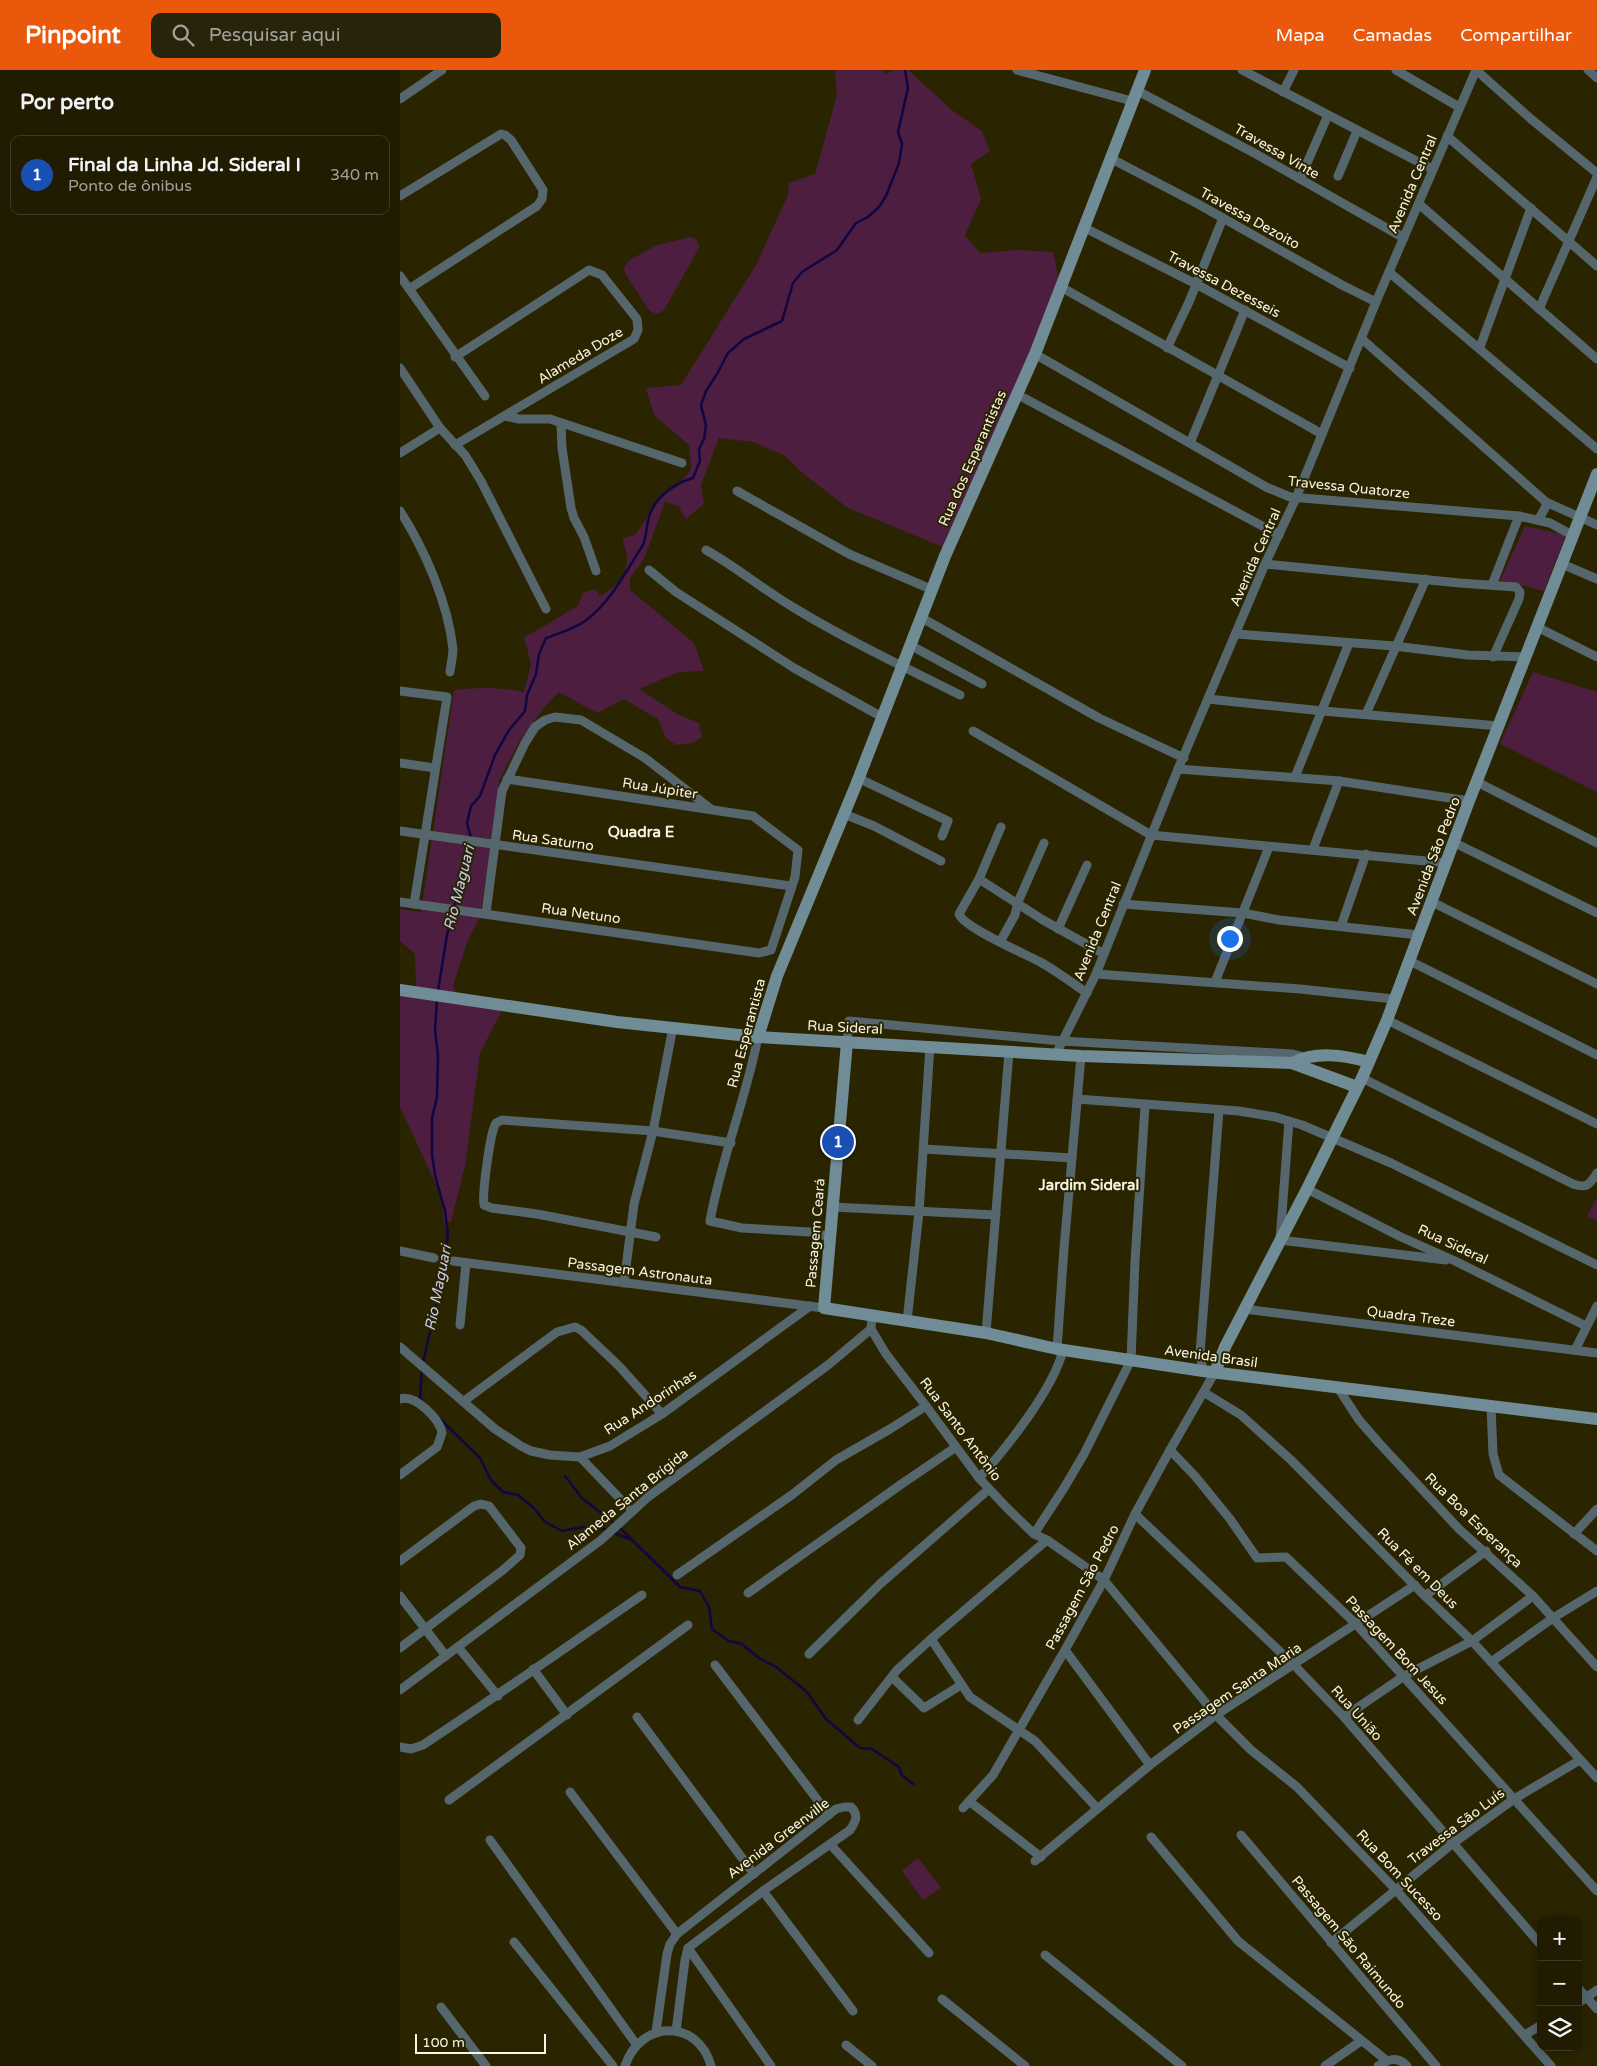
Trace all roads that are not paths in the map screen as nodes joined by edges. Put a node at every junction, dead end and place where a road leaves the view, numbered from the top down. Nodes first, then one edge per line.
1 (442, 70) edge
2 (1017, 70) edge
3 (1145, 70) edge
4 (1242, 70) edge
5 (1294, 70) edge
6 (1396, 70) edge
7 (1476, 70) edge
8 (1283, 92) junction
9 (1134, 96) junction
10 (400, 99) edge
11 (1460, 107) junction
12 (1328, 115) junction
13 (1357, 131) junction
14 (1447, 136) junction
15 (1110, 158) junction
16 (1432, 169) junction
17 (1597, 175) edge
18 (1338, 176) dead end
19 (1300, 179) junction
20 (400, 196) edge
21 (1419, 204) junction
22 (1531, 208) junction
23 (1223, 218) junction
24 (1083, 227) junction
25 (1404, 238) junction
26 (1569, 241) junction
27 (1597, 266) edge
28 (1389, 272) junction
29 (400, 276) edge
30 (1505, 279) junction
31 (1196, 284) junction
32 (1061, 288) junction
33 (410, 289) junction
34 (1376, 302) junction
35 (1539, 309) junction
36 (1245, 310) junction
37 (1362, 339) junction
38 (1480, 347) junction
39 (1167, 348) junction
40 (1035, 354) junction
41 (456, 357) junction
42 (1597, 359) edge
43 (400, 368) edge
44 (1350, 368) junction
45 (1218, 377) junction
46 (485, 396) dead end
47 (1024, 398) dead end
48 (505, 416) junction
49 (561, 424) junction
50 (440, 428) junction
51 (1322, 434) junction
52 (1190, 443) junction
53 (455, 445) junction
54 (1597, 449) edge
55 (400, 453) edge
56 (682, 463) dead end
57 (1597, 474) edge
58 (737, 490) dead end
59 (1296, 498) junction
60 (1546, 502) junction
61 (400, 511) edge
62 (1519, 516) junction
63 (1580, 517) junction
64 (1539, 519) junction
65 (1597, 525) edge
66 (1279, 535) junction
67 (1572, 535) junction
68 (706, 550) dead end
69 (1265, 564) junction
70 (1562, 564) junction
71 (649, 570) dead end
72 (596, 571) dead end
73 (1597, 579) edge
74 (1426, 580) junction
75 (1492, 585) junction
76 (933, 590) junction
77 (546, 609) dead end
78 (922, 618) junction
79 (1537, 627) junction
80 (1237, 634) junction
81 (1349, 643) junction
82 (910, 645) junction
83 (1394, 646) junction
84 (1493, 657) junction
85 (1526, 657) junction
86 (1597, 657) edge
87 (901, 667) junction
88 (450, 672) dead end
89 (982, 684) dead end
90 (400, 690) edge
91 (960, 695) dead end
92 (1208, 699) junction
93 (1323, 711) junction
94 (1366, 714) junction
95 (882, 717) junction
96 (1499, 726) junction
97 (973, 731) dead end
98 (1184, 758) junction
99 (400, 763) edge
100 (436, 768) junction
101 (1178, 769) junction
102 (1295, 777) junction
103 (507, 778) junction
104 (858, 778) junction
105 (1339, 782) junction
106 (1477, 782) junction
107 (1469, 801) junction
108 (711, 810) junction
109 (844, 814) junction
110 (1001, 827) dead end
111 (400, 831) edge
112 (425, 835) junction
113 (1151, 835) junction
114 (942, 836) dead end
115 (1455, 842) junction
116 (1044, 843) dead end
117 (1597, 843) edge
118 (494, 846) junction
119 (1269, 847) junction
120 (1313, 849) junction
121 (1366, 854) junction
122 (827, 858) joint
123 (941, 861) dead end
124 (1447, 863) junction
125 (1087, 865) dead end
126 (979, 879) junction
127 (791, 886) junction
128 (400, 902) edge
129 (1018, 902) junction
130 (1432, 902) junction
131 (414, 904) junction
132 (1123, 904) junction
133 (486, 913) junction
134 (1243, 913) junction
135 (1597, 913) edge
136 (1341, 926) junction
137 (1058, 929) junction
138 (1419, 935) junction
139 (1000, 942) junction
140 (1104, 954) junction
141 (1410, 961) junction
142 (1096, 974) junction
143 (1215, 982) junction
144 (1597, 984) edge
145 (400, 990) edge
146 (1087, 994) junction
147 (1394, 999) junction
148 (1387, 1020) junction
149 (672, 1027) junction
150 (758, 1037) junction
151 (1062, 1041) junction
152 (848, 1042) junction
153 (930, 1046) junction
154 (1010, 1052) junction
155 (1056, 1054) junction
156 (1597, 1055) edge
157 (1081, 1056) junction
158 (1304, 1057) junction
159 (1369, 1062) junction
160 (1292, 1063) junction
161 (1360, 1082) junction
162 (1077, 1099) junction
163 (1145, 1106) junction
164 (1219, 1110) junction
165 (1288, 1121) junction
166 (1597, 1124) edge
167 (653, 1131) junction
168 (1332, 1136) junction
169 (731, 1143) junction
170 (924, 1149) junction
171 (1002, 1153) junction
172 (1072, 1158) junction
173 (1597, 1173) edge
174 (1307, 1189) junction
175 (832, 1207) junction
176 (919, 1212) junction
177 (996, 1215) junction
178 (630, 1232) junction
179 (656, 1237) dead end
180 (830, 1237) junction
181 (1280, 1240) junction
182 (400, 1251) edge
183 (434, 1258) dead end
184 (452, 1261) dead end
185 (1455, 1261) junction
186 (466, 1263) junction
187 (1597, 1265) edge
188 (624, 1283) junction
189 (810, 1306) junction
190 (1597, 1306) edge
191 (824, 1308) junction
192 (1244, 1309) junction
193 (872, 1316) junction
194 (907, 1321) junction
195 (460, 1325) dead end
196 (1586, 1326) junction
197 (871, 1329) junction
198 (986, 1333) junction
199 (400, 1347) edge
200 (1060, 1349) junction
201 (1574, 1350) junction
202 (1597, 1353) edge
203 (1131, 1360) junction
204 (1209, 1371) junction
205 (1338, 1388) junction
206 (1205, 1393) junction
207 (400, 1398) edge
208 (464, 1401) junction
209 (926, 1406) junction
210 (1491, 1406) junction
211 (662, 1414) junction
212 (1597, 1419) edge
213 (956, 1447) junction
214 (1170, 1450) junction
215 (580, 1456) junction
216 (400, 1476) edge
217 (979, 1478) junction
218 (989, 1490) junction
219 (627, 1506) dead end
220 (1597, 1509) edge
221 (1135, 1514) junction
222 (1034, 1534) junction
223 (1574, 1534) junction
224 (1047, 1540) junction
225 (1486, 1551) junction
226 (1597, 1551) edge
227 (400, 1561) edge
228 (677, 1574) dead end
229 (1104, 1580) junction
230 (1415, 1585) junction
231 (1597, 1591) edge
232 (748, 1593) dead end
233 (642, 1595) dead end
234 (400, 1596) edge
235 (1425, 1596) junction
236 (1533, 1596) junction
237 (1554, 1618) junction
238 (1356, 1624) junction
239 (688, 1626) dead end
240 (424, 1628) junction
241 (931, 1639) junction
242 (1472, 1641) junction
243 (458, 1647) junction
244 (400, 1648) edge
245 (1065, 1650) junction
246 (809, 1654) dead end
247 (446, 1656) junction
248 (1491, 1662) junction
249 (715, 1665) dead end
250 (1294, 1665) junction
251 (1597, 1667) edge
252 (534, 1668) junction
253 (892, 1676) junction
254 (1404, 1676) junction
255 (961, 1685) junction
256 (400, 1690) edge
257 (498, 1696) junction
258 (567, 1715) junction
259 (1216, 1715) junction
260 (637, 1717) dead end
261 (1344, 1717) junction
262 (858, 1720) dead end
263 (1019, 1730) junction
264 (400, 1747) edge
265 (1580, 1760) junction
266 (1150, 1766) junction
267 (1597, 1778) edge
268 (570, 1792) dead end
269 (1514, 1799) junction
270 (449, 1800) dead end
271 (969, 1801) junction
272 (963, 1808) dead end
273 (1097, 1808) junction
274 (829, 1815) junction
275 (1241, 1835) dead end
276 (1151, 1837) dead end
277 (490, 1840) dead end
278 (830, 1844) junction
279 (1452, 1844) junction
280 (754, 1874) junction
281 (1396, 1890) junction
282 (763, 1891) junction
283 (1597, 1892) edge
284 (677, 1934) junction
285 (1537, 1940) edge
286 (514, 1942) dead end
287 (1331, 1943) junction
288 (688, 1948) junction
289 (929, 1953) dead end
290 (1045, 1955) dead end
291 (1597, 1990) edge
292 (1582, 1992) edge
293 (1587, 1997) junction
294 (942, 1999) dead end
295 (1582, 2000) edge
296 (441, 2006) dead end
297 (1597, 2009) edge
298 (853, 2011) dead end
299 (1537, 2028) edge
300 (676, 2031) junction
301 (656, 2032) junction
302 (1525, 2035) junction
303 (1361, 2041) junction
304 (636, 2044) junction
305 (846, 2045) dead end
306 (1386, 2060) junction
307 (486, 2066) edge
308 (614, 2066) edge
309 (625, 2066) edge
310 (710, 2066) edge
311 (771, 2066) edge
312 (872, 2066) edge
313 (1025, 2066) edge
314 (1182, 2066) edge
315 (1325, 2066) edge
316 (1378, 2066) edge
317 (1407, 2066) edge
318 (1436, 2066) edge
319 (1551, 2066) edge

1 - 10 street
2 - 9 street, Travessa Vinte
3 - 9 main road, Rua dos Esperantistas
4 - 8 street
5 - 8 street
6 - 11 street
7 - 11 street, Avenida Central
7 - 17 street
8 - 12 street
9 - 15 main road, Rua dos Esperantistas
9 - 19 street, Travessa Vinte
11 - 14 street, Avenida Central
12 - 13 street
12 - 19 street
13 - 16 street
13 - 18 street
14 - 16 street, Avenida Central
14 - 22 street
15 - 23 street, Travessa Dezoito
15 - 24 main road, Rua dos Esperantistas
16 - 21 street, Avenida Central
17 - 26 street
19 - 25 street, Travessa Vinte
20 - 33 street
21 - 25 street, Avenida Central
21 - 30 street
22 - 26 street
22 - 30 street
23 - 31 street
23 - 34 street, Travessa Dezoito
24 - 31 street, Travessa Dezesseis
24 - 32 main road, Rua dos Esperantistas
25 - 28 street, Avenida Central
26 - 27 street
26 - 35 street
28 - 34 street, Avenida Central
28 - 38 street
29 - 33 street
30 - 35 street
30 - 38 street
31 - 36 street, Travessa Dezesseis
31 - 39 street
32 - 39 street
32 - 40 main road, Rua dos Esperantistas
33 - 41 street
34 - 37 street, Avenida Central
35 - 42 street
36 - 44 street, Travessa Dezesseis
36 - 45 street
37 - 44 street, Avenida Central
37 - 60 street
38 - 54 street
39 - 45 street
40 - 52 street, Travessa Quatorze
40 - 76 main road, Rua dos Esperantistas
41 - 46 street
41 - 48 street, Alameda Doze
43 - 50 street
44 - 51 street, Avenida Central
45 - 51 street
45 - 52 street
47 - 66 street
48 - 49 street
48 - 53 street, Alameda Doze
49 - 56 street
49 - 72 street
50 - 53 street
50 - 55 street
51 - 59 street, Avenida Central
52 - 59 street, Travessa Quatorze
53 - 77 street
57 - 63 main road, Avenida São Pedro
58 - 76 street
59 - 62 street, Travessa Quatorze
59 - 66 street, Avenida Central
60 - 63 street
60 - 64 street
61 - 88 street
62 - 64 street, Travessa Quatorze
62 - 75 street
63 - 65 street
63 - 67 main road, Avenida São Pedro
64 - 67 street, Travessa Quatorze
66 - 69 street, Avenida Central
67 - 70 main road, Avenida São Pedro
68 - 87 street
69 - 74 street
69 - 80 street, Avenida Central
70 - 73 street
70 - 79 main road, Avenida São Pedro
71 - 95 street
74 - 75 street
74 - 83 street
75 - 84 street
76 - 78 main road, Rua dos Esperantistas
78 - 82 main road, Rua dos Esperantistas
78 - 98 street
79 - 85 main road, Avenida São Pedro
79 - 86 street
80 - 81 street
80 - 92 street, Avenida Central
81 - 83 street
81 - 93 street
82 - 87 main road, Rua dos Esperantistas
82 - 89 street
83 - 84 street
83 - 94 street
84 - 85 street
85 - 96 main road, Avenida São Pedro
87 - 91 street
87 - 95 main road, Rua dos Esperantistas
90 - 100 street
92 - 93 street
92 - 98 street, Avenida Central
93 - 94 street
93 - 102 street
94 - 96 street
95 - 104 main road, Rua dos Esperantistas
96 - 106 main road, Avenida São Pedro
97 - 113 street
98 - 101 street, Avenida Central
99 - 100 street
100 - 112 street
101 - 102 street
101 - 113 street, Avenida Central
102 - 105 street
103 - 108 street, Rua Júpiter
103 - 108 street
103 - 118 street
104 - 109 main road, Rua dos Esperantistas
104 - 114 street
105 - 107 street
105 - 120 street
106 - 107 main road, Avenida São Pedro
106 - 117 street
107 - 115 main road, Avenida São Pedro
108 - 127 street, Rua Júpiter
109 - 122 main road, Rua dos Esperantistas
109 - 123 street
110 - 126 street
111 - 112 street, Rua Saturno
112 - 118 street, Rua Saturno
112 - 131 street
113 - 119 street
113 - 132 street, Avenida Central
115 - 124 main road, Avenida São Pedro
115 - 135 street
116 - 129 street
118 - 127 street, Rua Saturno
118 - 133 street
119 - 120 street
119 - 134 street
120 - 121 street
121 - 124 street
121 - 136 street
122 - 150 main road, Rua Esperantista
124 - 130 main road, Avenida São Pedro
125 - 137 street
126 - 129 street
126 - 139 street
127 - 133 street, Rua Netuno
128 - 131 street, Rua Netuno
129 - 137 street
129 - 139 street
130 - 138 main road, Avenida São Pedro
130 - 144 street
131 - 133 street, Rua Netuno
132 - 134 street
132 - 140 street, Avenida Central
134 - 136 street
134 - 143 street
136 - 138 street
137 - 140 street
138 - 141 main road, Avenida São Pedro
139 - 146 street
140 - 142 street, Avenida Central
141 - 147 main road, Avenida São Pedro
141 - 156 street
142 - 143 street
142 - 146 street, Avenida Central
143 - 147 street
145 - 149 main road, Rua Sideral
146 - 151 street, Avenida Central
147 - 148 main road, Avenida São Pedro
148 - 159 main road, Avenida São Pedro
148 - 166 street
149 - 150 main road, Rua Sideral
149 - 167 street
150 - 152 main road, Rua Sideral
150 - 169 street, Rua Esperantista
151 - 152 street
151 - 155 street, Avenida Central
151 - 158 street
152 - 153 main road, Rua Sideral
152 - 175 main road, Passagem Ceará
153 - 154 main road, Rua Sideral
153 - 170 street
154 - 155 main road, Rua Sideral
154 - 171 street
155 - 157 main road, Rua Sideral
157 - 160 main road, Rua Sideral
157 - 162 street
158 - 159 main road, Rua Sideral
158 - 160 main road, Rua Sideral
159 - 161 main road, Avenida São Pedro
160 - 161 main road, Rua Sideral
161 - 168 main road, Avenida São Pedro
161 - 173 street
162 - 163 street
162 - 172 street
163 - 164 street
163 - 203 street
164 - 165 street
164 - 204 street
165 - 168 street
165 - 181 street, Avenida São Pedro
167 - 169 street
167 - 178 street
167 - 178 street
168 - 174 main road, Avenida São Pedro
168 - 187 street
169 - 180 street, Rua Esperantista
170 - 171 street
170 - 176 street
171 - 172 street
171 - 177 street
172 - 200 street
174 - 181 main road, Avenida São Pedro
174 - 185 street, Rua Sideral
175 - 176 street
175 - 180 main road, Passagem Ceará
176 - 177 street
176 - 194 street
177 - 198 street
178 - 179 street
178 - 188 street
180 - 191 main road, Passagem Ceará
181 - 185 street
181 - 192 main road, Avenida São Pedro
182 - 183 street
184 - 186 street, Passagem Astronauta
185 - 196 street, Rua Sideral
186 - 188 street, Passagem Astronauta
186 - 195 street
188 - 189 street, Passagem Astronauta
189 - 191 street, Passagem Astronauta
189 - 211 street, Rua Andorinhas
190 - 196 street
191 - 193 main road, Avenida Brasil
192 - 201 street, Quadra Treze
192 - 204 main road, Avenida São Pedro
193 - 194 main road, Avenida Brasil
193 - 197 street
194 - 198 main road, Avenida Brasil
196 - 201 street
197 - 209 street, Rua Santo Antônio
197 - 243 street, Alameda Santa Brígida
198 - 200 main road, Avenida Brasil
199 - 208 street, Rua Andorinhas
200 - 203 main road, Avenida Brasil
200 - 217 street
201 - 202 street, Quadra Treze
203 - 204 main road, Avenida Brasil
203 - 222 street
204 - 205 main road, Avenida Brasil
204 - 206 street, Passagem São Pedro
205 - 210 main road, Avenida Brasil
205 - 225 street, Rua Boa Esperança
206 - 214 street, Passagem São Pedro
206 - 230 street, Rua Fé em Deus
207 - 216 street
208 - 211 street
208 - 215 street, Rua Andorinhas
209 - 213 street, Rua Santo Antônio
209 - 228 street
210 - 212 main road, Avenida Brasil
210 - 223 street
211 - 215 street, Rua Andorinhas
213 - 217 street, Rua Santo Antônio
213 - 232 street
214 - 221 street, Passagem São Pedro
214 - 238 street, Passagem Bom Jesus
215 - 219 street
217 - 218 street, Rua Santo Antônio
218 - 222 street, Rua Santo Antônio
218 - 246 street
220 - 223 street
221 - 229 street, Passagem São Pedro
221 - 250 street, Rua União
222 - 224 street, Rua Santo Antônio
223 - 226 street
224 - 229 street, Rua Santo Antônio
224 - 241 street
225 - 235 street
225 - 236 street, Rua Boa Esperança
227 - 240 street
229 - 245 street, Passagem São Pedro
229 - 259 street, Rua Santo Antônio
230 - 235 street, Rua Fé em Deus
230 - 238 street, Passagem Santa Maria
231 - 237 street
233 - 252 street
234 - 240 street
235 - 242 street, Rua Fé em Deus
236 - 237 street, Rua Boa Esperança
236 - 242 street
237 - 248 street
237 - 251 street, Rua Boa Esperança
238 - 250 street, Passagem Santa Maria
238 - 254 street, Passagem Bom Jesus
239 - 258 street
240 - 244 street
240 - 247 street
241 - 253 street
241 - 255 street
242 - 248 street, Rua Fé em Deus
242 - 254 street
243 - 247 street, Alameda Santa Brígida
243 - 257 street
245 - 263 street, Passagem São Pedro
245 - 266 street
247 - 256 street, Alameda Santa Brígida
248 - 265 street, Rua Fé em Deus
249 - 274 street
250 - 259 street, Passagem Santa Maria
250 - 261 street, Rua União
252 - 257 street
252 - 258 street
253 - 255 street
253 - 262 street
254 - 261 street
254 - 269 street, Passagem Bom Jesus
255 - 263 street
257 - 264 street
258 - 270 street
259 - 266 street, Passagem Santa Maria
259 - 281 street, Rua Bom Sucesso
260 - 280 street
261 - 279 street, Rua União
263 - 271 street, Passagem São Pedro
263 - 273 street
265 - 267 street, Rua Fé em Deus
265 - 269 street, Travessa São Luís
266 - 273 street, Passagem Santa Maria
268 - 284 street
269 - 279 street, Travessa São Luís
269 - 283 street, Passagem Bom Jesus
271 - 272 street, Passagem São Pedro
271 - 273 street, Passagem Santa Maria
274 - 278 street, Avenida Greenville
274 - 280 street, Avenida Greenville
275 - 287 street, Passagem São Raimundo
276 - 303 street
277 - 304 street
278 - 282 street, Avenida Greenville
278 - 289 street
279 - 281 street, Travessa São Luís
279 - 285 street, Rua União
280 - 284 street, Avenida Greenville
281 - 287 street, Travessa São Luís
281 - 302 street, Rua Bom Sucesso
282 - 288 street, Avenida Greenville
282 - 298 street
284 - 301 street, Avenida Greenville
286 - 308 street
287 - 318 street, Passagem São Raimundo
288 - 300 street
288 - 311 street
290 - 314 street
291 - 293 street
292 - 293 street
293 - 295 street
293 - 297 street
294 - 313 street
296 - 307 street
299 - 302 street
300 - 301 street
300 - 310 street
301 - 304 street
302 - 319 street, Rua Bom Sucesso
303 - 306 street
303 - 315 street
304 - 309 street
305 - 312 street
306 - 316 street
306 - 317 street

